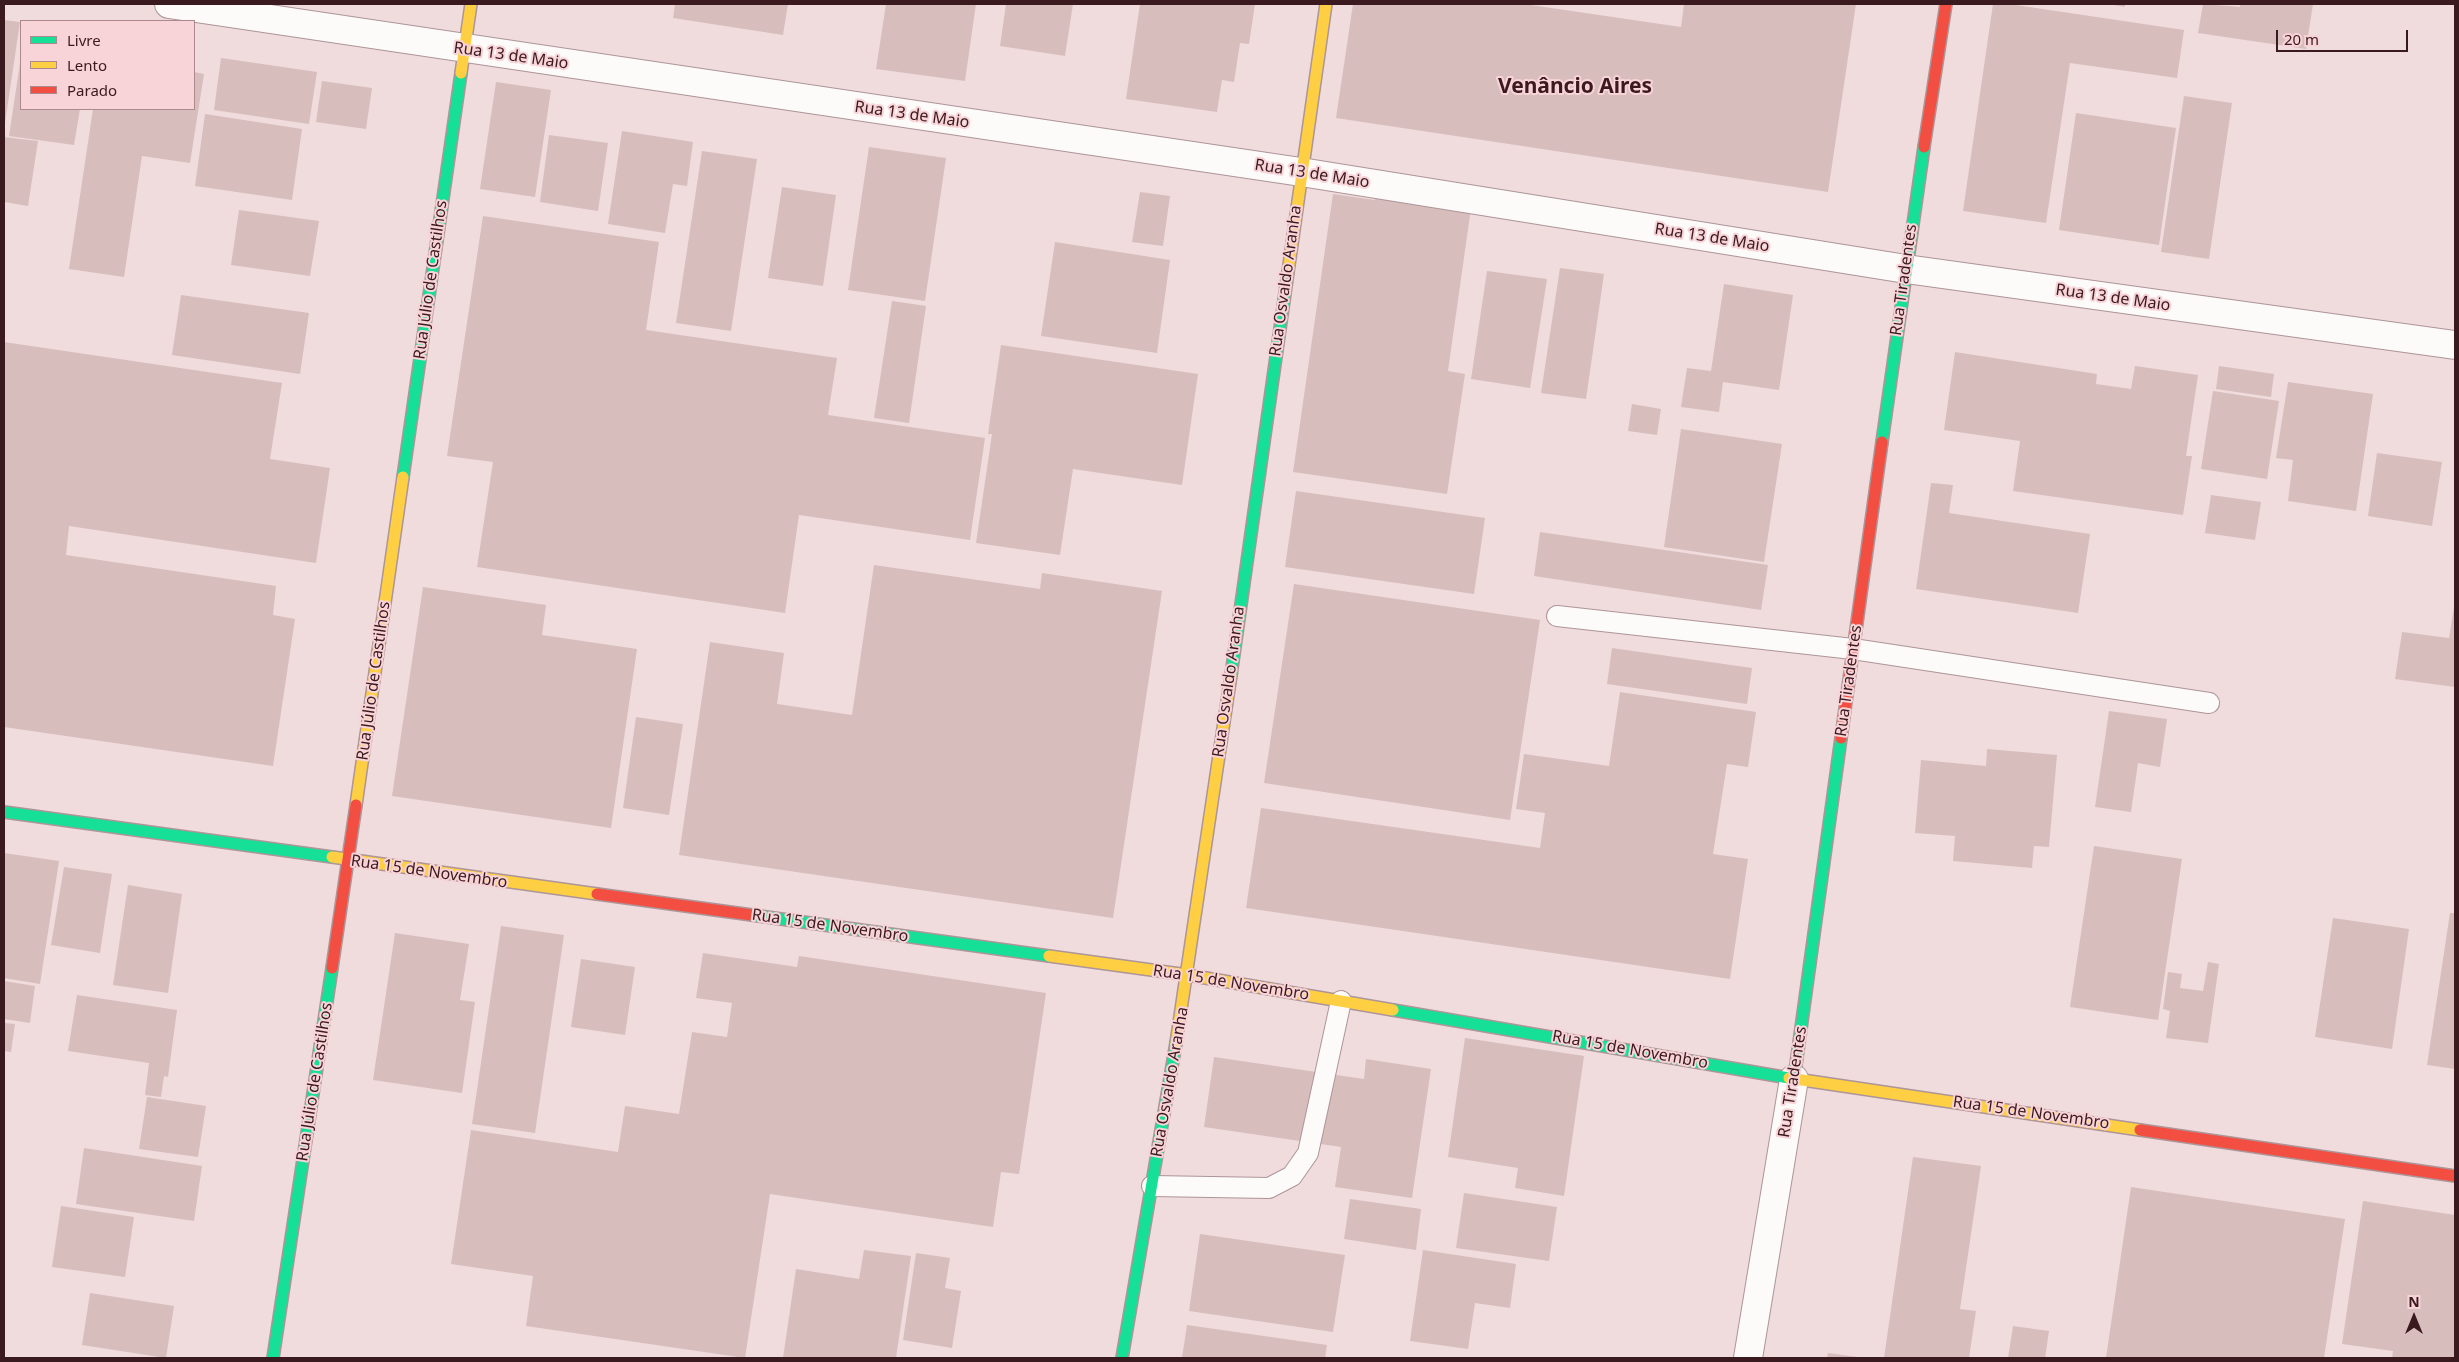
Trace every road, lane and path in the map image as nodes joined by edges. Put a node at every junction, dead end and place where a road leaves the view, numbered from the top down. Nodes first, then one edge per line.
1 (169, 4) edge
2 (471, 4) edge
3 (1326, 4) edge
4 (1946, 4) edge
5 (464, 49) junction
6 (1301, 172) junction
7 (1906, 269) junction
8 (2455, 345) edge
9 (1557, 616) dead end
10 (1853, 649) junction
11 (2208, 703) dead end
12 (4, 812) edge
13 (348, 861) junction
14 (1188, 975) junction
15 (1341, 1001) junction
16 (1794, 1078) junction
17 (2455, 1176) edge
18 (1152, 1186) junction
19 (273, 1358) edge
20 (1122, 1358) edge
21 (1748, 1358) edge

1 - 5 street, Rua 13 de Maio
2 - 5 main road, Rua Júlio de Castilhos
3 - 6 main road, Rua Osvaldo Aranha
4 - 7 main road, Rua Tiradentes
5 - 6 street, Rua 13 de Maio
5 - 13 main road, Rua Júlio de Castilhos
6 - 7 street, Rua 13 de Maio
6 - 14 main road, Rua Osvaldo Aranha
7 - 8 street, Rua 13 de Maio
7 - 10 main road, Rua Tiradentes
9 - 10 lane
10 - 11 lane
10 - 16 main road, Rua Tiradentes
12 - 13 main road, Rua 15 de Novembro
13 - 14 main road, Rua 15 de Novembro
13 - 19 main road, Rua Júlio de Castilhos
14 - 15 main road, Rua 15 de Novembro
14 - 18 main road, Rua Osvaldo Aranha
15 - 16 main road, Rua 15 de Novembro
15 - 18 lane
16 - 17 main road, Rua 15 de Novembro
16 - 21 street, Rua Tiradentes
18 - 20 main road, Rua Osvaldo Aranha

